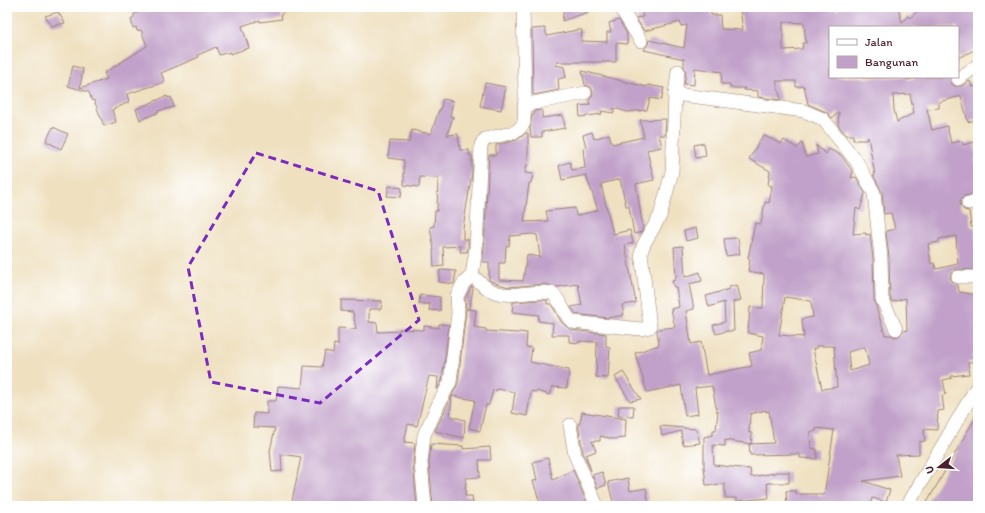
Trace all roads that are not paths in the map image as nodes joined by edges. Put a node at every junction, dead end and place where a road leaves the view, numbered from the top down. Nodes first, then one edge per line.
1 (523, 7) edge
2 (620, 7) edge
3 (641, 41) dead end
4 (978, 65) edge
5 (678, 71) dead end
6 (958, 79) dead end
7 (585, 93) dead end
8 (675, 94) junction
9 (524, 105) junction
10 (472, 275) junction
11 (958, 277) dead end
12 (978, 277) edge
13 (896, 329) dead end
14 (978, 385) edge
15 (570, 425) dead end
16 (425, 506) edge
17 (597, 506) edge
18 (907, 506) edge

1 - 9 street
2 - 3 street
4 - 6 street
5 - 8 street
7 - 9 street
8 - 10 street
8 - 13 street
9 - 10 street
10 - 16 street
11 - 12 street
14 - 18 street
15 - 17 street

